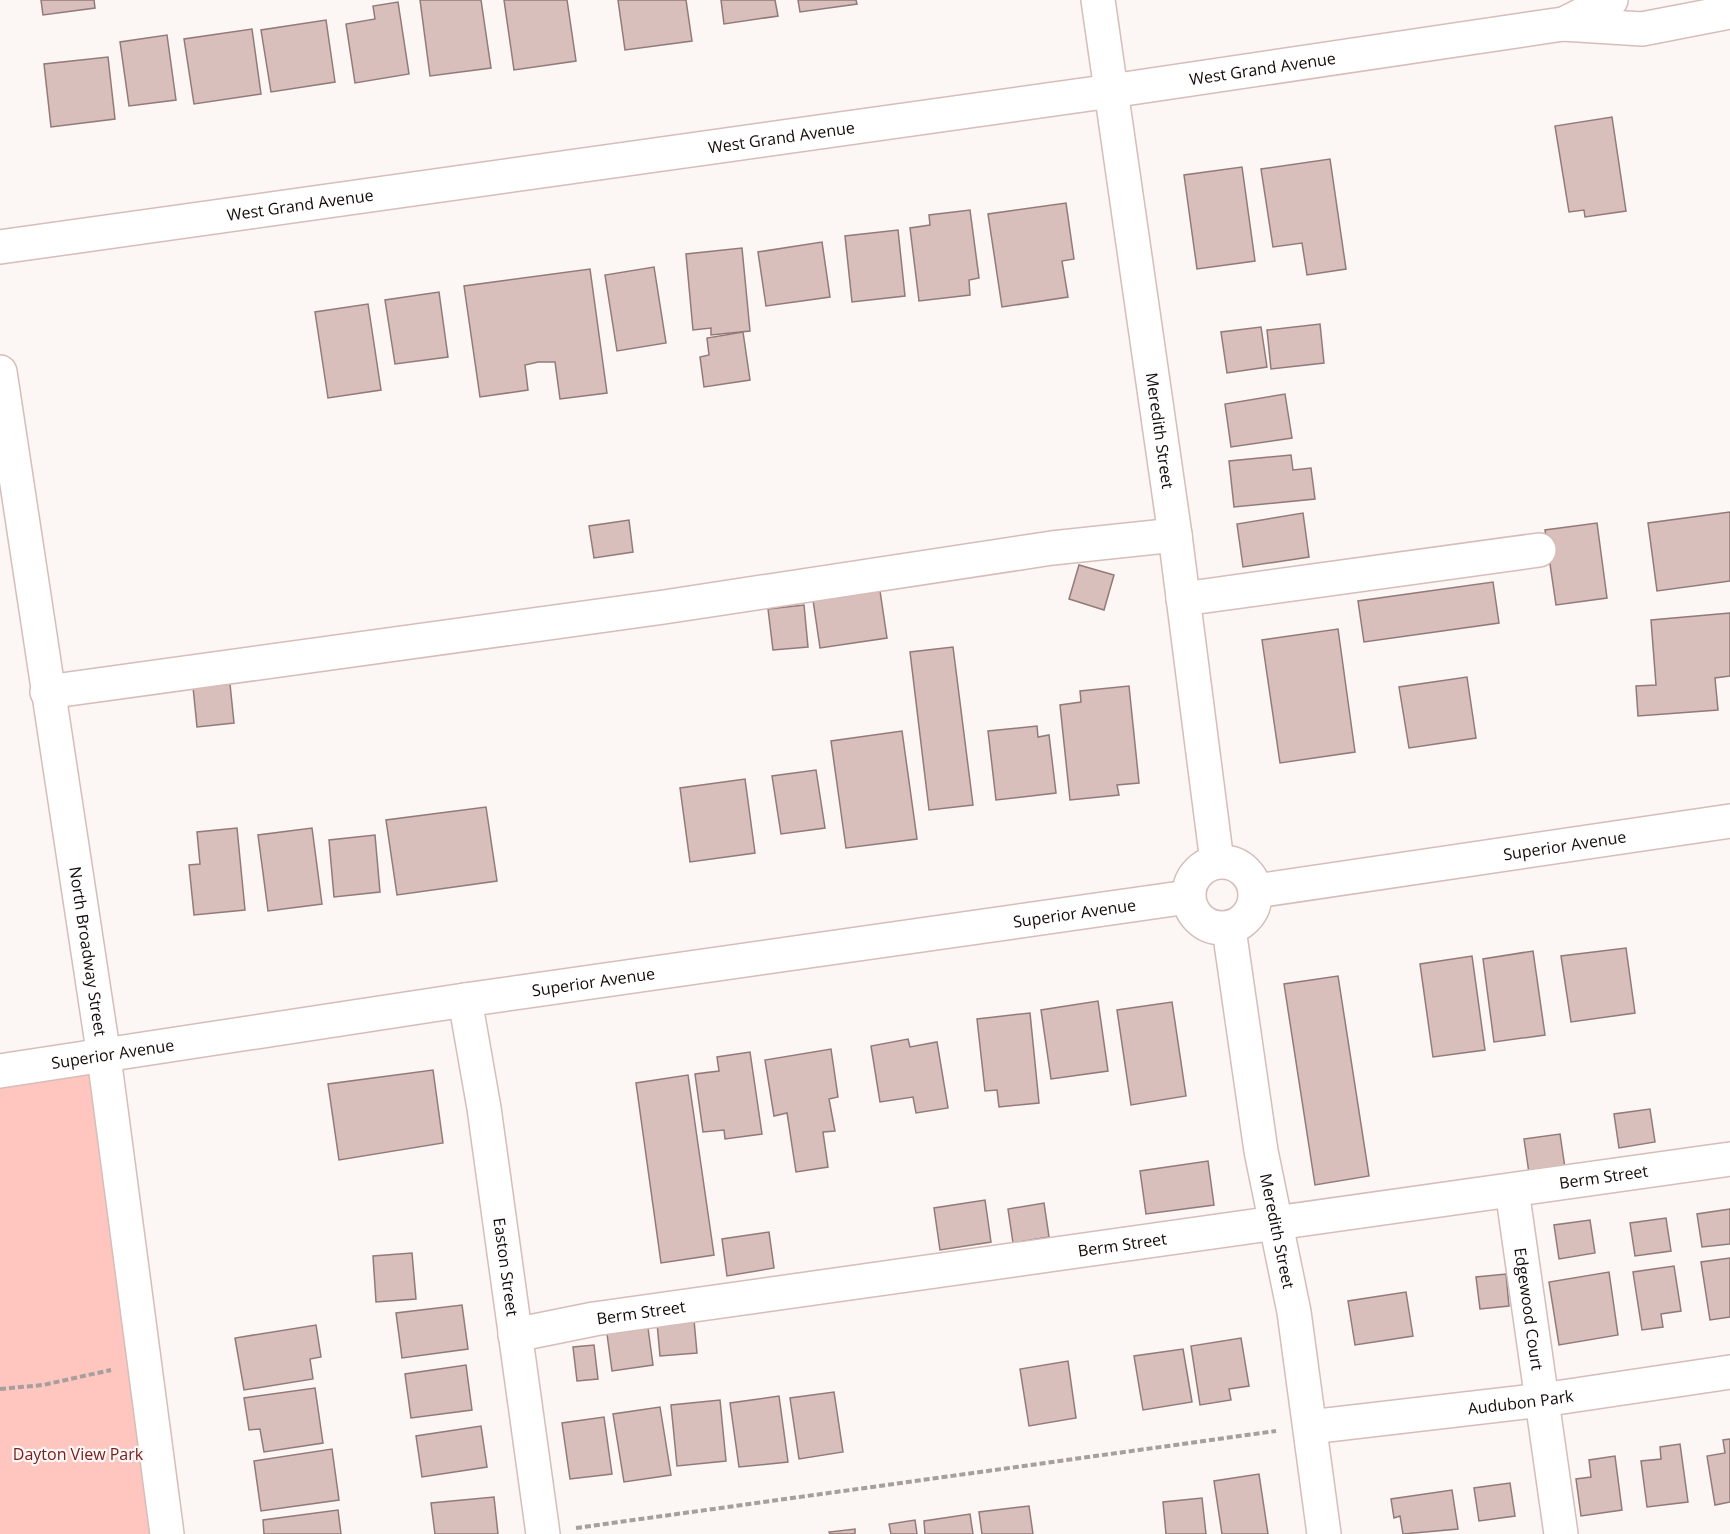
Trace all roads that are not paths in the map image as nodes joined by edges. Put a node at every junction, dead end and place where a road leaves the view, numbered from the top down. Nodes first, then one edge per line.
1 (1098, 0) edge
2 (1611, 0) edge
3 (1730, 12) edge
4 (1563, 24) junction
5 (1111, 91) junction
6 (0, 247) edge
7 (0, 372) edge
8 (1175, 535) junction
9 (1539, 549) dead end
10 (1183, 599) junction
11 (47, 692) junction
12 (1730, 821) edge
13 (1217, 862) junction
14 (1256, 891) junction
15 (1188, 897) junction
16 (1229, 928) junction
17 (465, 1000) junction
18 (104, 1057) junction
19 (0, 1071) edge
20 (1730, 1159) edge
21 (1512, 1190) junction
22 (1276, 1223) junction
23 (515, 1335) junction
24 (1730, 1372) edge
25 (1542, 1400) junction
26 (1310, 1427) junction
27 (543, 1533) edge
28 (167, 1534) edge
29 (1324, 1534) edge
30 (1561, 1534) edge

1 - 5 street, Meredith Street
2 - 4 street, West Grand Avenue
3 - 4 street, West Grand Avenue
4 - 5 street, West Grand Avenue
5 - 6 street, West Grand Avenue
5 - 8 street, Meredith Street
7 - 11 street, North Broadway Street
8 - 10 street, Meredith Street
8 - 11 street
9 - 10 street
10 - 13 street, Meredith Street
11 - 18 street, North Broadway Street
12 - 14 street, Superior Avenue
13 - 14 street
13 - 15 street
14 - 16 street
15 - 16 street
15 - 17 street, Superior Avenue
16 - 22 street, Meredith Street
17 - 18 street, Superior Avenue
17 - 23 street, Easton Street
18 - 19 street, Superior Avenue
18 - 28 street, North Broadway Street
20 - 21 street, Berm Street
21 - 22 street, Berm Street
21 - 25 street, Edgewood Court
22 - 23 street, Berm Street
22 - 26 street, Meredith Street
23 - 27 street, Easton Street
24 - 25 street, Audubon Park
25 - 26 street, Audubon Park
25 - 30 street, Edgewood Court
26 - 29 street, Meredith Street

